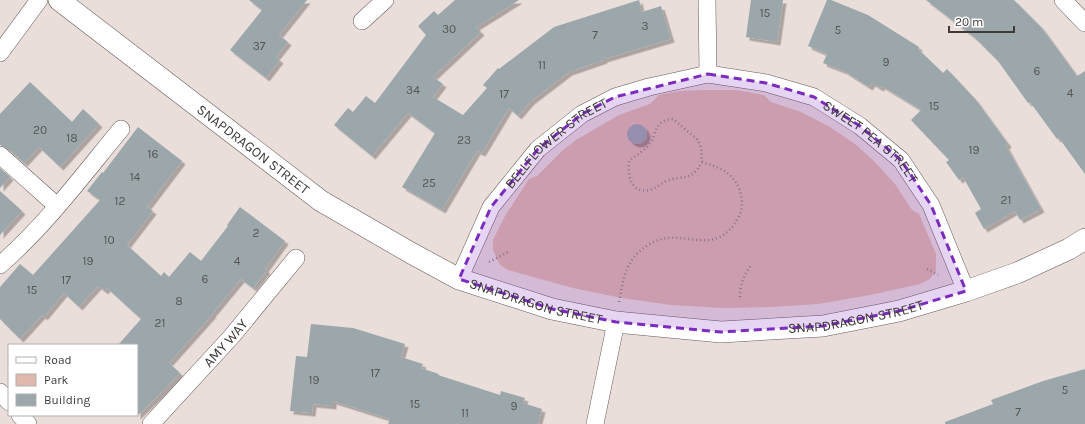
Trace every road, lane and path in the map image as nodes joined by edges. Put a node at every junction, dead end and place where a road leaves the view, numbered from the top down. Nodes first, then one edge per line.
1 (39, 0) edge
2 (59, 0) edge
3 (385, 0) edge
4 (707, 0) edge
5 (1070, 2) edge
6 (362, 21) dead end
7 (1085, 23) edge
8 (0, 53) edge
9 (708, 74) junction
10 (121, 129) dead end
11 (0, 155) edge
12 (702, 162) junction
13 (57, 206) junction
14 (1085, 239) edge
15 (296, 258) dead end
16 (752, 264) dead end
17 (0, 265) edge
18 (459, 279) junction
19 (966, 291) junction
20 (740, 297) dead end
21 (616, 322) junction
22 (0, 392) edge
23 (8, 401) edge
24 (21, 416) edge
25 (28, 424) edge
26 (151, 424) edge
27 (596, 424) edge

1 - 8 street
2 - 18 street, SNAPDRAGON STREET
3 - 6 street
4 - 9 street
5 - 7 street
9 - 18 street, BELLFLOWER STREET
9 - 19 street, SWEET PEA STREET
10 - 13 street
11 - 13 street
12 - 12 path
12 - 21 path
13 - 17 street
14 - 19 street, SNAPDRAGON STREET
15 - 26 street, AMY WAY
16 - 20 path
18 - 21 street, SNAPDRAGON STREET
19 - 21 street, SNAPDRAGON STREET
21 - 27 street
22 - 23 street
24 - 25 street

